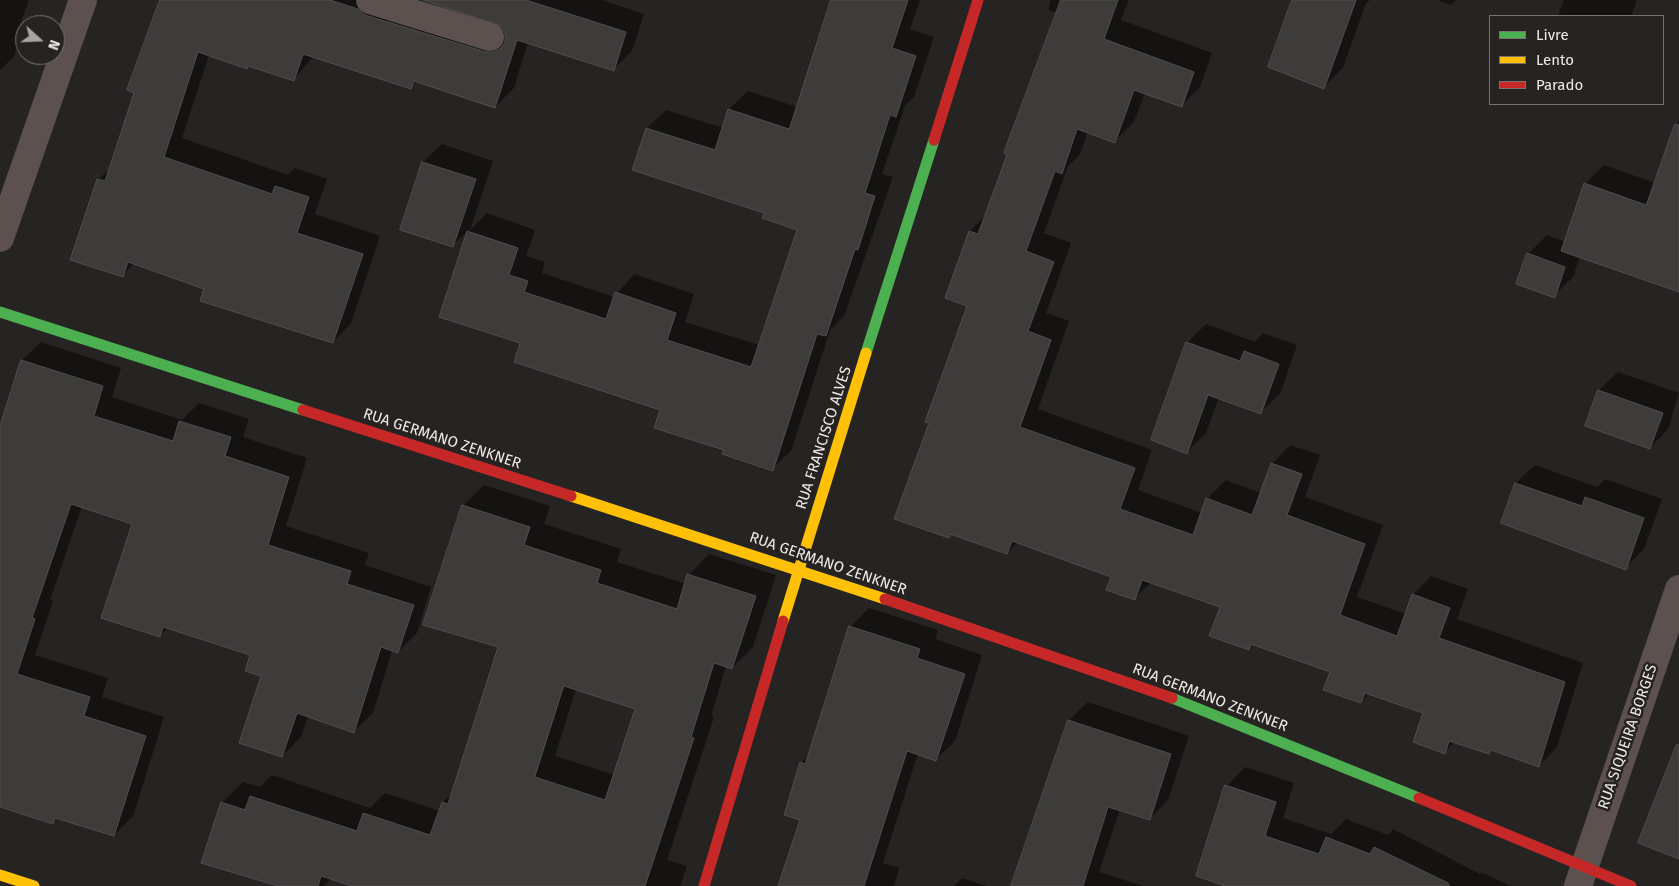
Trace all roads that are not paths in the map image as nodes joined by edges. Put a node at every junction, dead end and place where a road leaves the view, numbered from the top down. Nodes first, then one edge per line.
1 (83, 0) edge
2 (370, 0) edge
3 (978, 0) edge
4 (490, 37) dead end
5 (0, 238) edge
6 (0, 312) edge
7 (798, 570) junction
8 (1679, 589) edge
9 (0, 875) edge
10 (1581, 876) edge
11 (34, 886) edge
12 (704, 886) edge
13 (1631, 886) edge

1 - 5 street
2 - 4 street
3 - 7 street, RUA FRANCISCO ALVES
6 - 7 street, RUA GERMANO ZENKNER
7 - 10 street, RUA GERMANO ZENKNER
7 - 12 street, RUA FRANCISCO ALVES
8 - 10 street, RUA SIQUEIRA BORGES
9 - 11 street
10 - 13 street, RUA GERMANO ZENKNER

